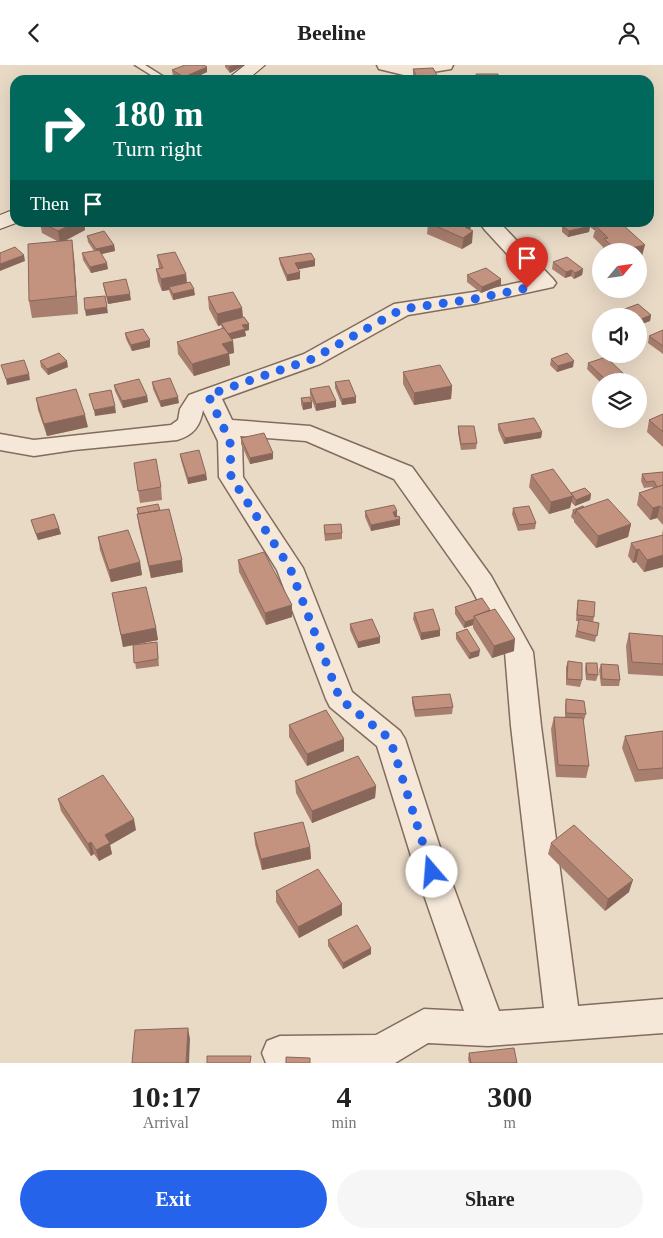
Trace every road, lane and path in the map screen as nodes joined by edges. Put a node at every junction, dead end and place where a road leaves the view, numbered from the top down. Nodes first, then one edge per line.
1 (138, 65) edge
2 (256, 65) edge
3 (385, 65) edge
4 (445, 65) edge
5 (156, 75) edge
6 (242, 75) edge
7 (491, 227) edge
8 (496, 227) edge
9 (533, 241) dead end
10 (208, 395) junction
11 (223, 427) junction
12 (0, 442) edge
13 (663, 1016) edge
14 (563, 1023) junction
15 (488, 1029) junction
16 (280, 1053) dead end

1 - 5 lane
2 - 6 street
3 - 4 street
7 - 10 street
8 - 9 street
10 - 11 street
10 - 12 street
11 - 14 street
11 - 15 street
13 - 14 street
14 - 15 street
15 - 16 street

